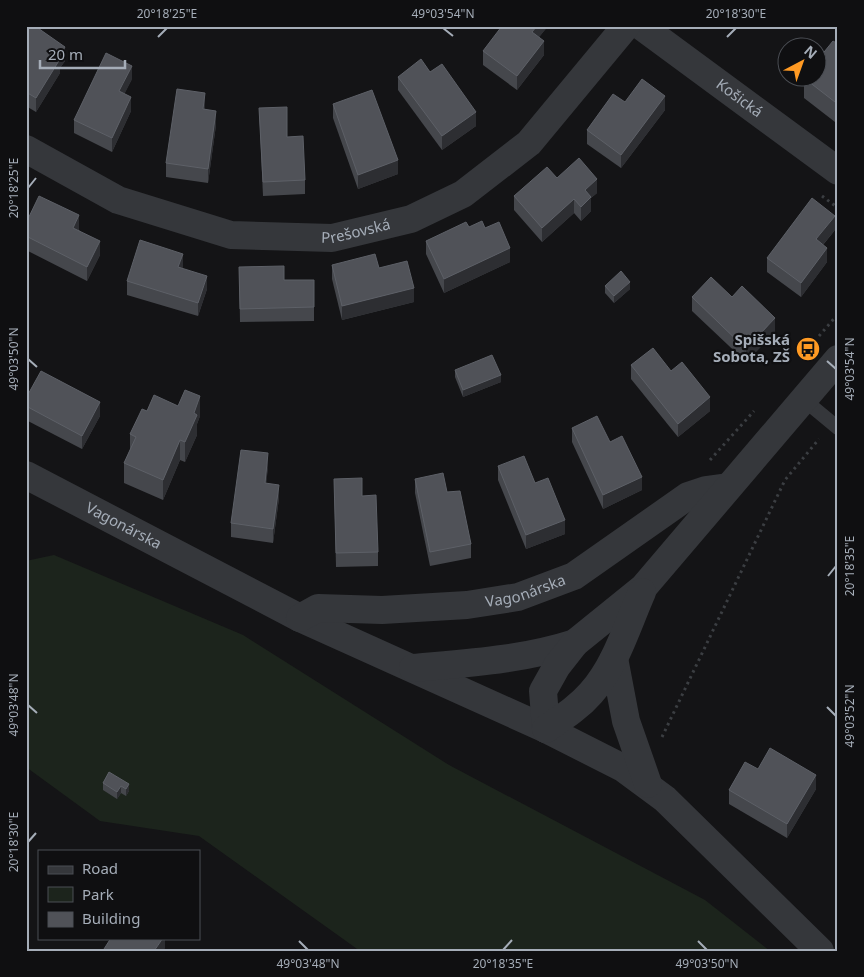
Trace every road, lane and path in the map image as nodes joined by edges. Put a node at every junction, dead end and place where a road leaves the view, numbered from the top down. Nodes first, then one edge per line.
1 (626, 26) edge
2 (641, 26) edge
3 (26, 149) edge
4 (838, 172) edge
5 (838, 359) edge
6 (803, 399) junction
7 (835, 426) edge
8 (26, 475) edge
9 (728, 487) junction
10 (643, 588) junction
11 (300, 618) junction
12 (575, 643) junction
13 (614, 658) junction
14 (412, 669) junction
15 (546, 729) junction
16 (662, 738) dead end
17 (648, 784) junction
18 (820, 951) edge

1 - 3 street, Prešovská
2 - 4 street, Košická
5 - 6 street
6 - 7 lane
6 - 9 street
7 - 16 path
8 - 11 street, Vagonárska
9 - 10 street
9 - 11 street, Vagonárska
10 - 12 street
10 - 13 street
11 - 14 street, Vagonárska
12 - 14 street
12 - 15 street
13 - 15 street
13 - 17 street, Vagonárska
14 - 15 street, Vagonárska
15 - 17 street, Vagonárska
17 - 18 street, Vagonárska

